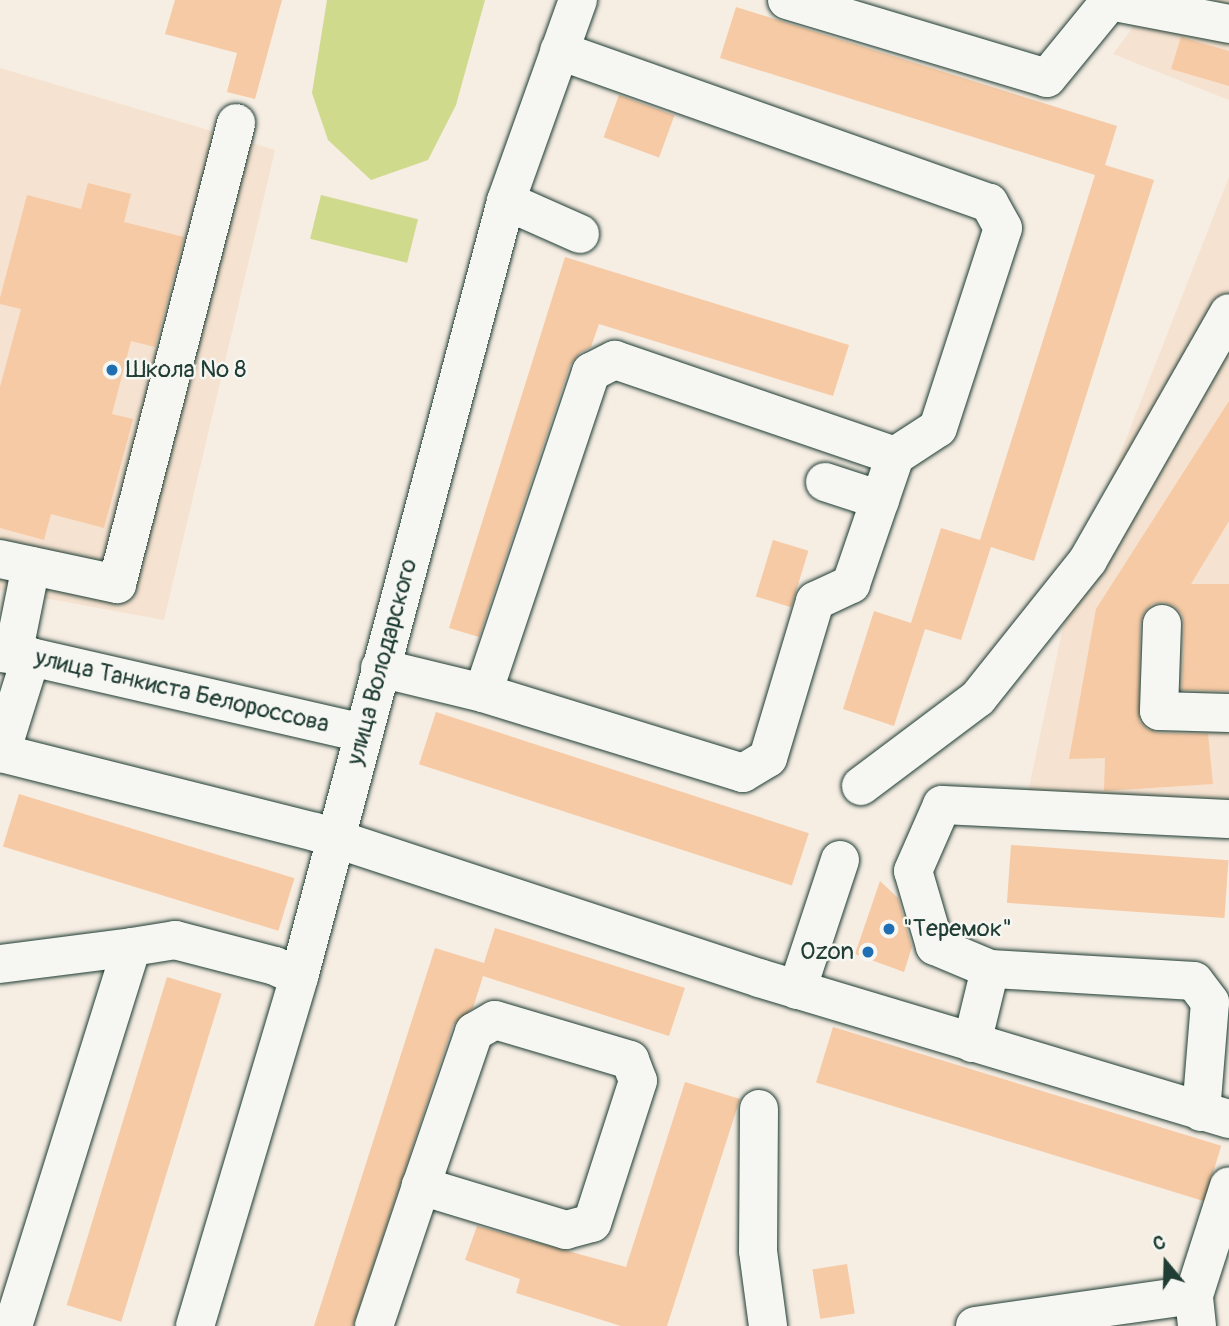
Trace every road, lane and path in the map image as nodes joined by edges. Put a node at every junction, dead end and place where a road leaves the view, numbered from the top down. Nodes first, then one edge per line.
1 (578, 0) edge
2 (787, 0) edge
3 (1133, 3) edge
4 (1229, 24) edge
5 (559, 51) junction
6 (236, 123) dead end
7 (506, 201) junction
8 (580, 234) dead end
9 (1229, 313) edge
10 (895, 456) junction
11 (825, 482) dead end
12 (880, 500) junction
13 (15, 562) edge
14 (1162, 624) dead end
15 (15, 655) edge
16 (380, 668) junction
17 (482, 693) junction
18 (1229, 713) edge
19 (363, 733) junction
20 (861, 786) dead end
21 (1229, 819) edge
22 (337, 840) junction
23 (840, 860) dead end
24 (132, 947) junction
25 (0, 964) edge
26 (990, 969) junction
27 (299, 977) junction
28 (797, 990) junction
29 (972, 1043) junction
30 (759, 1109) dead end
31 (1215, 1115) edge
32 (421, 1186) junction
33 (1229, 1186) edge
34 (1196, 1310) edge
35 (1118, 1316) edge
36 (13, 1326) edge
37 (195, 1326) edge
38 (374, 1326) edge
39 (768, 1326) edge
40 (975, 1326) edge

1 - 5 street, улица Володарского
2 - 3 street
3 - 4 street
5 - 7 street, улица Володарского
5 - 10 street
6 - 13 street
7 - 8 street
7 - 16 street, улица Володарского
9 - 20 street
10 - 12 street
10 - 17 street
11 - 12 street
12 - 17 street
13 - 15 street
14 - 18 street
15 - 19 street, улица Танкиста Белороссова
15 - 22 street
16 - 17 street
16 - 19 street, улица Володарского
19 - 22 street, улица Володарского
21 - 26 street
22 - 27 street, улица Володарского
22 - 28 street
23 - 28 street
24 - 25 street
24 - 27 street
24 - 36 street
26 - 29 street
26 - 31 street
27 - 37 street, улица Володарского
28 - 29 street
29 - 31 street
30 - 39 street
32 - 32 street
32 - 38 street
33 - 34 street
34 - 35 street
35 - 40 street

